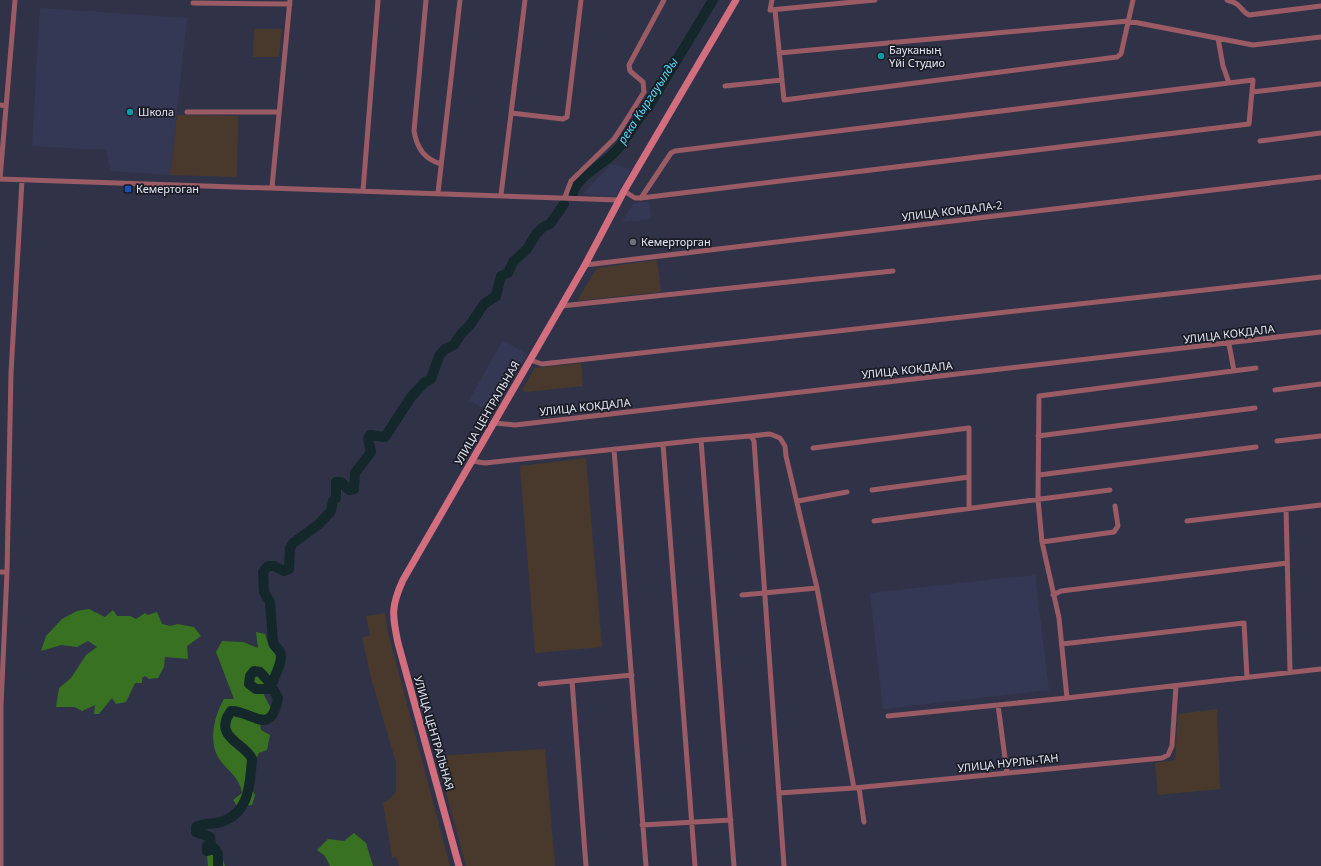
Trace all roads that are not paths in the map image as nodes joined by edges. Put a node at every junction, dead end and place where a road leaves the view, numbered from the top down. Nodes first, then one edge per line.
1 (15, 0) edge
2 (378, 0) edge
3 (426, 0) edge
4 (460, 0) edge
5 (525, 0) edge
6 (581, 0) edge
7 (664, 0) edge
8 (736, 0) edge
9 (772, 0) edge
10 (875, 0) edge
11 (1133, 0) edge
12 (1227, 0) edge
13 (290, 2) edge
14 (193, 3) dead end
15 (1321, 6) edge
16 (772, 10) junction
17 (1128, 21) junction
18 (1321, 37) edge
19 (1218, 38) junction
20 (779, 53) junction
21 (782, 80) junction
22 (1229, 83) junction
23 (1321, 84) edge
24 (725, 86) dead end
25 (1252, 92) junction
26 (0, 105) edge
27 (6, 106) junction
28 (187, 112) dead end
29 (279, 112) junction
30 (511, 113) junction
31 (1321, 133) edge
32 (1260, 141) dead end
33 (1, 147) edge
34 (441, 164) junction
35 (1321, 177) edge
36 (22, 180) junction
37 (272, 187) junction
38 (363, 190) junction
39 (624, 191) junction
40 (438, 193) junction
41 (501, 195) junction
42 (565, 197) junction
43 (641, 198) junction
44 (619, 200) junction
45 (585, 265) junction
46 (893, 271) dead end
47 (1321, 277) edge
48 (561, 306) junction
49 (1321, 332) edge
50 (1229, 344) junction
51 (530, 360) junction
52 (1256, 368) dead end
53 (1234, 371) junction
54 (1321, 384) edge
55 (1275, 390) dead end
56 (1255, 408) dead end
57 (494, 423) junction
58 (751, 436) junction
59 (1038, 436) junction
60 (1321, 436) edge
61 (701, 440) junction
62 (1277, 441) dead end
63 (663, 444) junction
64 (1256, 447) dead end
65 (813, 448) dead end
66 (614, 449) junction
67 (472, 461) junction
68 (1039, 475) junction
69 (969, 477) junction
70 (872, 490) dead end
71 (1110, 490) dead end
72 (847, 492) dead end
73 (1038, 499) junction
74 (798, 501) junction
75 (1321, 505) edge
76 (1116, 506) dead end
77 (970, 508) junction
78 (1286, 509) junction
79 (874, 521) dead end
80 (1187, 521) dead end
81 (1042, 542) junction
82 (1287, 563) junction
83 (0, 572) edge
84 (7, 572) junction
85 (817, 588) junction
86 (764, 593) junction
87 (742, 595) dead end
88 (1053, 595) junction
89 (1062, 644) junction
90 (1321, 668) edge
91 (1290, 672) junction
92 (632, 675) junction
93 (1247, 678) junction
94 (572, 681) junction
95 (540, 684) dead end
96 (1176, 686) junction
97 (1067, 698) junction
98 (998, 705) junction
99 (888, 716) dead end
100 (1007, 773) junction
101 (856, 788) junction
102 (779, 793) junction
103 (731, 820) junction
104 (691, 822) junction
105 (864, 822) dead end
106 (642, 824) junction
107 (1, 866) edge
108 (458, 866) edge
109 (586, 866) edge
110 (646, 866) edge
111 (695, 866) edge
112 (734, 866) edge
113 (784, 866) edge

1 - 27 street
2 - 38 street
3 - 34 street
4 - 34 street
5 - 30 street
6 - 30 street
7 - 42 street
8 - 39 main road, УЛИЦА ЦЕНТРАЛЬНАЯ
9 - 16 street
10 - 16 street
11 - 17 street
12 - 15 street
13 - 14 street
13 - 29 street
16 - 20 street
17 - 19 street
17 - 20 street
17 - 21 street
18 - 19 street
19 - 22 street
20 - 21 street
21 - 24 street
22 - 25 street
22 - 43 street
23 - 25 street
25 - 43 street
26 - 27 street
27 - 33 street
28 - 29 street
29 - 37 street
30 - 41 street
31 - 32 street
33 - 36 street
34 - 40 street
35 - 45 street, УЛИЦА КОКДАЛА-2
36 - 37 street
36 - 84 street
37 - 38 street
38 - 40 street
39 - 43 street
39 - 44 main road, УЛИЦА ЦЕНТРАЛЬНАЯ
40 - 41 street
41 - 42 street
42 - 44 street
44 - 45 main road, УЛИЦА ЦЕНТРАЛЬНАЯ
45 - 48 main road, УЛИЦА ЦЕНТРАЛЬНАЯ
46 - 48 street
47 - 51 street
48 - 51 main road, УЛИЦА ЦЕНТРАЛЬНАЯ
49 - 50 street, УЛИЦА КОКДАЛА
50 - 53 street
50 - 57 street, УЛИЦА КОКДАЛА
51 - 57 main road, УЛИЦА ЦЕНТРАЛЬНАЯ
52 - 53 street
53 - 59 street
54 - 55 street
56 - 59 street
57 - 67 main road, УЛИЦА ЦЕНТРАЛЬНАЯ
58 - 61 street
58 - 74 street
58 - 86 street
59 - 68 street
60 - 62 street
61 - 63 street
61 - 103 street
63 - 66 street
63 - 104 street
64 - 68 street
65 - 69 street
66 - 67 street
66 - 92 street
67 - 108 main road, УЛИЦА ЦЕНТРАЛЬНАЯ
68 - 73 street
69 - 70 street
69 - 77 street
71 - 73 street
72 - 74 street
73 - 77 street
73 - 81 street
74 - 85 street
75 - 78 street
76 - 81 street
77 - 79 street
78 - 80 street
78 - 82 street
81 - 88 street
82 - 88 street
82 - 91 street
83 - 84 street
84 - 107 street
85 - 86 street
85 - 101 street
86 - 87 street
86 - 102 street
88 - 89 street
89 - 93 street
89 - 97 street
90 - 91 street
91 - 93 street
92 - 94 street
92 - 106 street
93 - 96 street
94 - 95 street
94 - 109 street
96 - 97 street
96 - 100 street, УЛИЦА НУРЛЫ-ТАН
97 - 98 street
98 - 99 street
98 - 100 street
100 - 101 street, УЛИЦА НУРЛЫ-ТАН
101 - 102 street, УЛИЦА НУРЛЫ-ТАН
101 - 105 street
102 - 113 street
103 - 104 street
103 - 112 street
104 - 106 street
104 - 111 street
106 - 110 street

